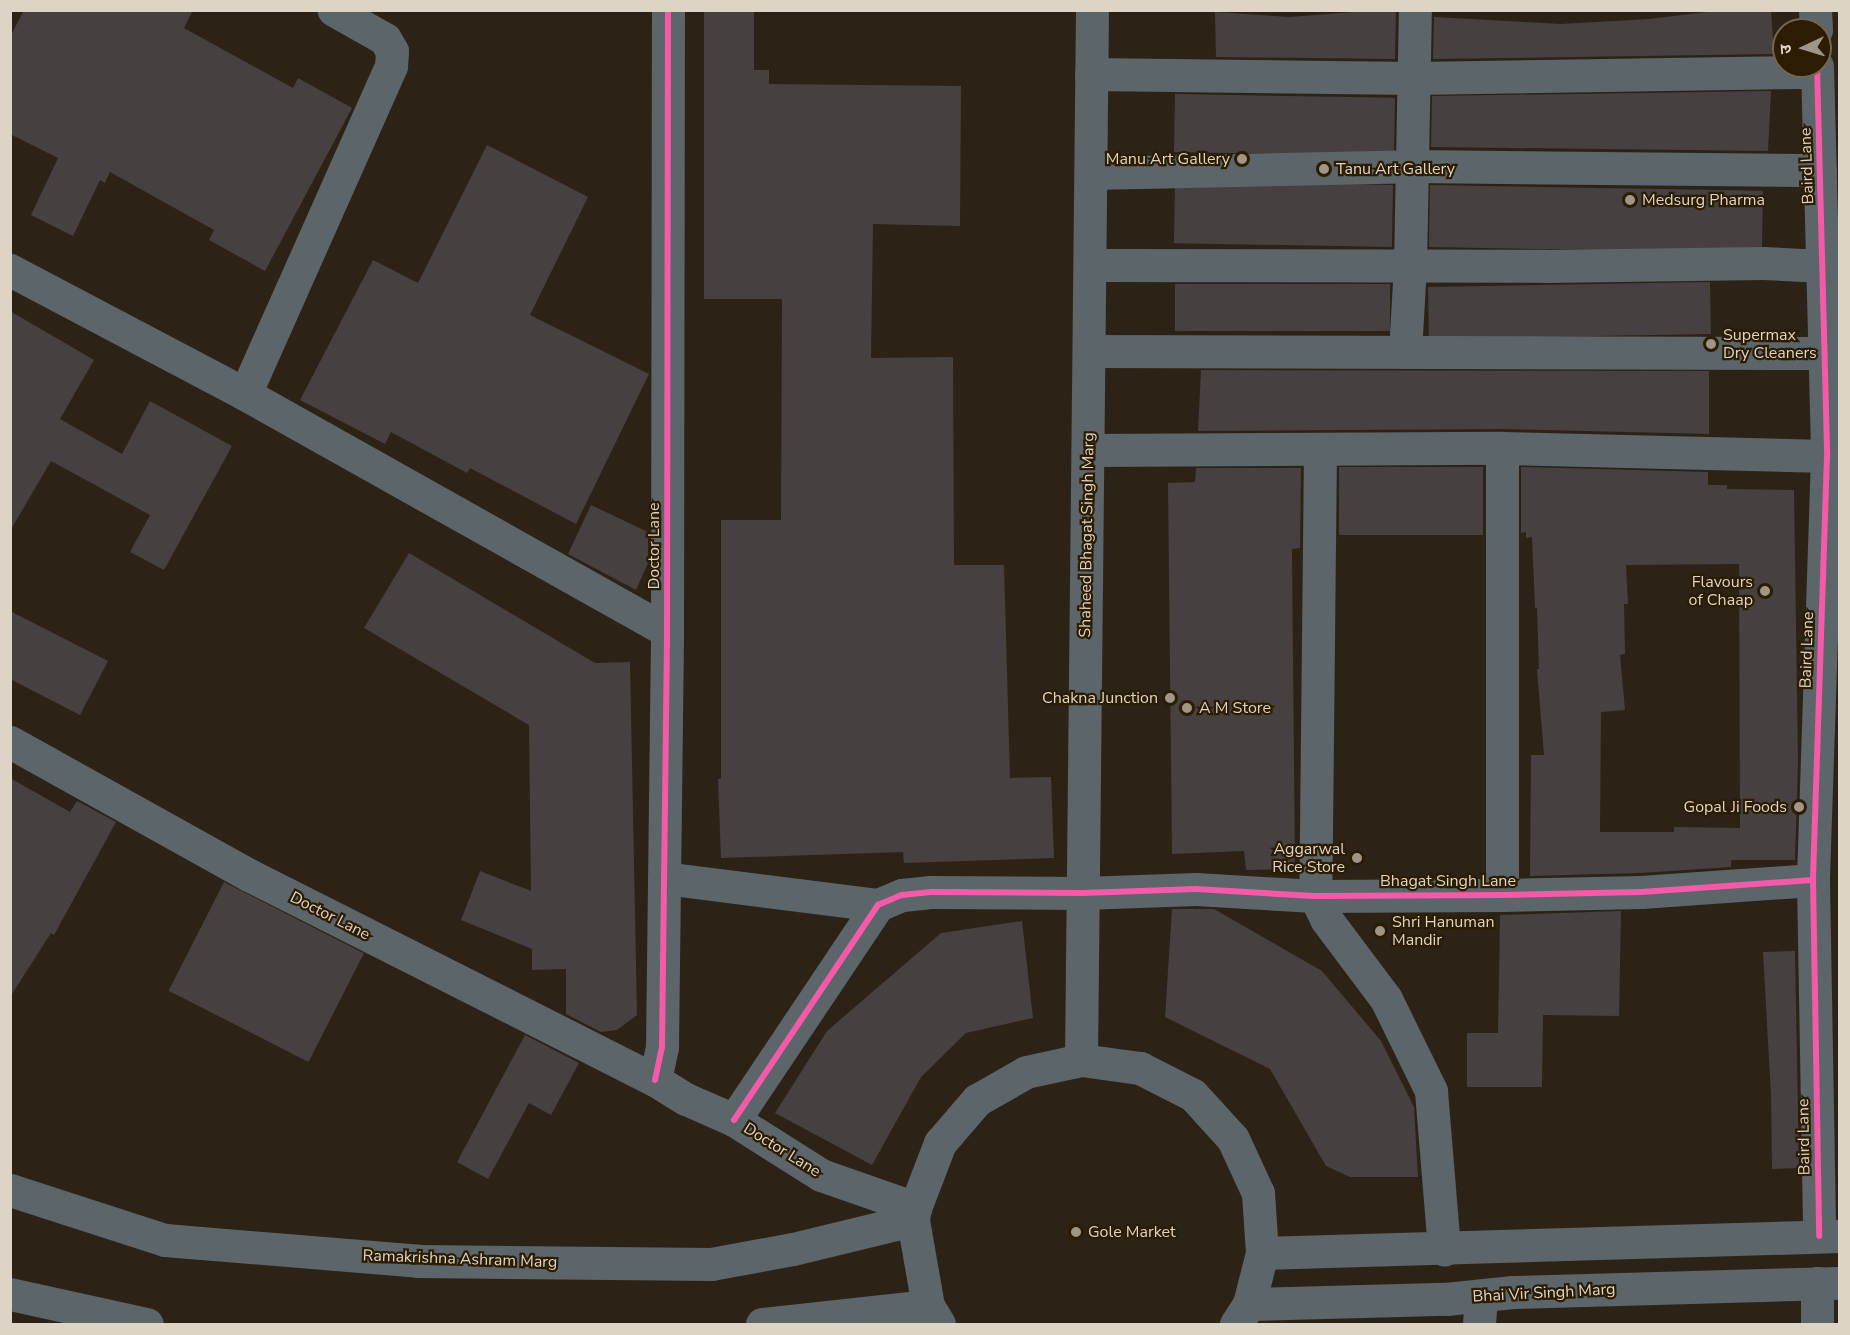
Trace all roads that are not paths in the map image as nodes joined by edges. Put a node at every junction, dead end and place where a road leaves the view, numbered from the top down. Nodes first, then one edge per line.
1 (334, 10) edge
2 (668, 10) edge
3 (1092, 10) edge
4 (1415, 10) edge
5 (1772, 70) edge
6 (1091, 74) junction
7 (1414, 78) junction
8 (1817, 78) edge
9 (1412, 166) junction
10 (1820, 170) junction
11 (1091, 172) junction
12 (1090, 265) junction
13 (1410, 266) junction
14 (1823, 266) junction
15 (10, 270) edge
16 (1089, 351) junction
17 (1406, 352) junction
18 (1825, 353) junction
19 (245, 394) junction
20 (1830, 437) edge
21 (1502, 448) junction
22 (1320, 449) junction
23 (1088, 450) junction
24 (667, 632) junction
25 (10, 742) edge
26 (664, 878) junction
27 (1813, 880) junction
28 (1083, 893) junction
29 (1502, 895) junction
30 (1315, 896) junction
31 (878, 905) junction
32 (1081, 1060) junction
33 (655, 1080) junction
34 (734, 1120) junction
35 (10, 1190) edge
36 (914, 1214) junction
37 (1829, 1236) edge
38 (1444, 1249) junction
39 (1262, 1253) junction
40 (1828, 1283) edge
41 (10, 1294) edge
42 (1480, 1310) edge
43 (1243, 1314) edge
44 (934, 1315) edge
45 (147, 1324) edge
46 (762, 1324) edge
47 (1816, 1324) edge

1 - 19 street
2 - 24 street, Doctor Lane
3 - 6 street, Shaheed Bhagat Singh Marg
4 - 7 street
5 - 7 street
6 - 7 street
6 - 11 street, Shaheed Bhagat Singh Marg
7 - 9 street
8 - 10 street, Baird Lane
9 - 10 street
9 - 11 street
9 - 13 street
10 - 14 street, Baird Lane
11 - 12 street, Shaheed Bhagat Singh Marg
12 - 13 street
12 - 16 street, Shaheed Bhagat Singh Marg
13 - 14 street
13 - 17 street
14 - 18 street, Baird Lane
15 - 19 street
16 - 17 street
16 - 23 street, Shaheed Bhagat Singh Marg
17 - 18 street
18 - 20 street, Baird Lane
19 - 24 street
20 - 21 street
20 - 27 street, Baird Lane
21 - 22 street
21 - 29 street
22 - 23 street
22 - 30 street
23 - 28 street, Shaheed Bhagat Singh Marg
24 - 26 street, Doctor Lane
25 - 33 street, Doctor Lane
26 - 31 street
26 - 33 street, Doctor Lane
27 - 29 street, Bhagat Singh Lane
27 - 37 street, Baird Lane
28 - 30 street, Bhagat Singh Lane
28 - 31 street, Bhagat Singh Lane
28 - 32 street, Shaheed Bhagat Singh Marg
29 - 30 street, Bhagat Singh Lane
30 - 38 street
31 - 34 street
32 - 36 street
32 - 39 street
33 - 34 street, Doctor Lane
34 - 36 street, Doctor Lane
35 - 36 street, Ramakrishna Ashram Marg
36 - 44 street
37 - 38 street
38 - 39 street
39 - 43 street
40 - 42 street, Bhai Vir Singh Marg
40 - 47 street
41 - 45 street
42 - 43 street, Bhai Vir Singh Marg
44 - 46 street

